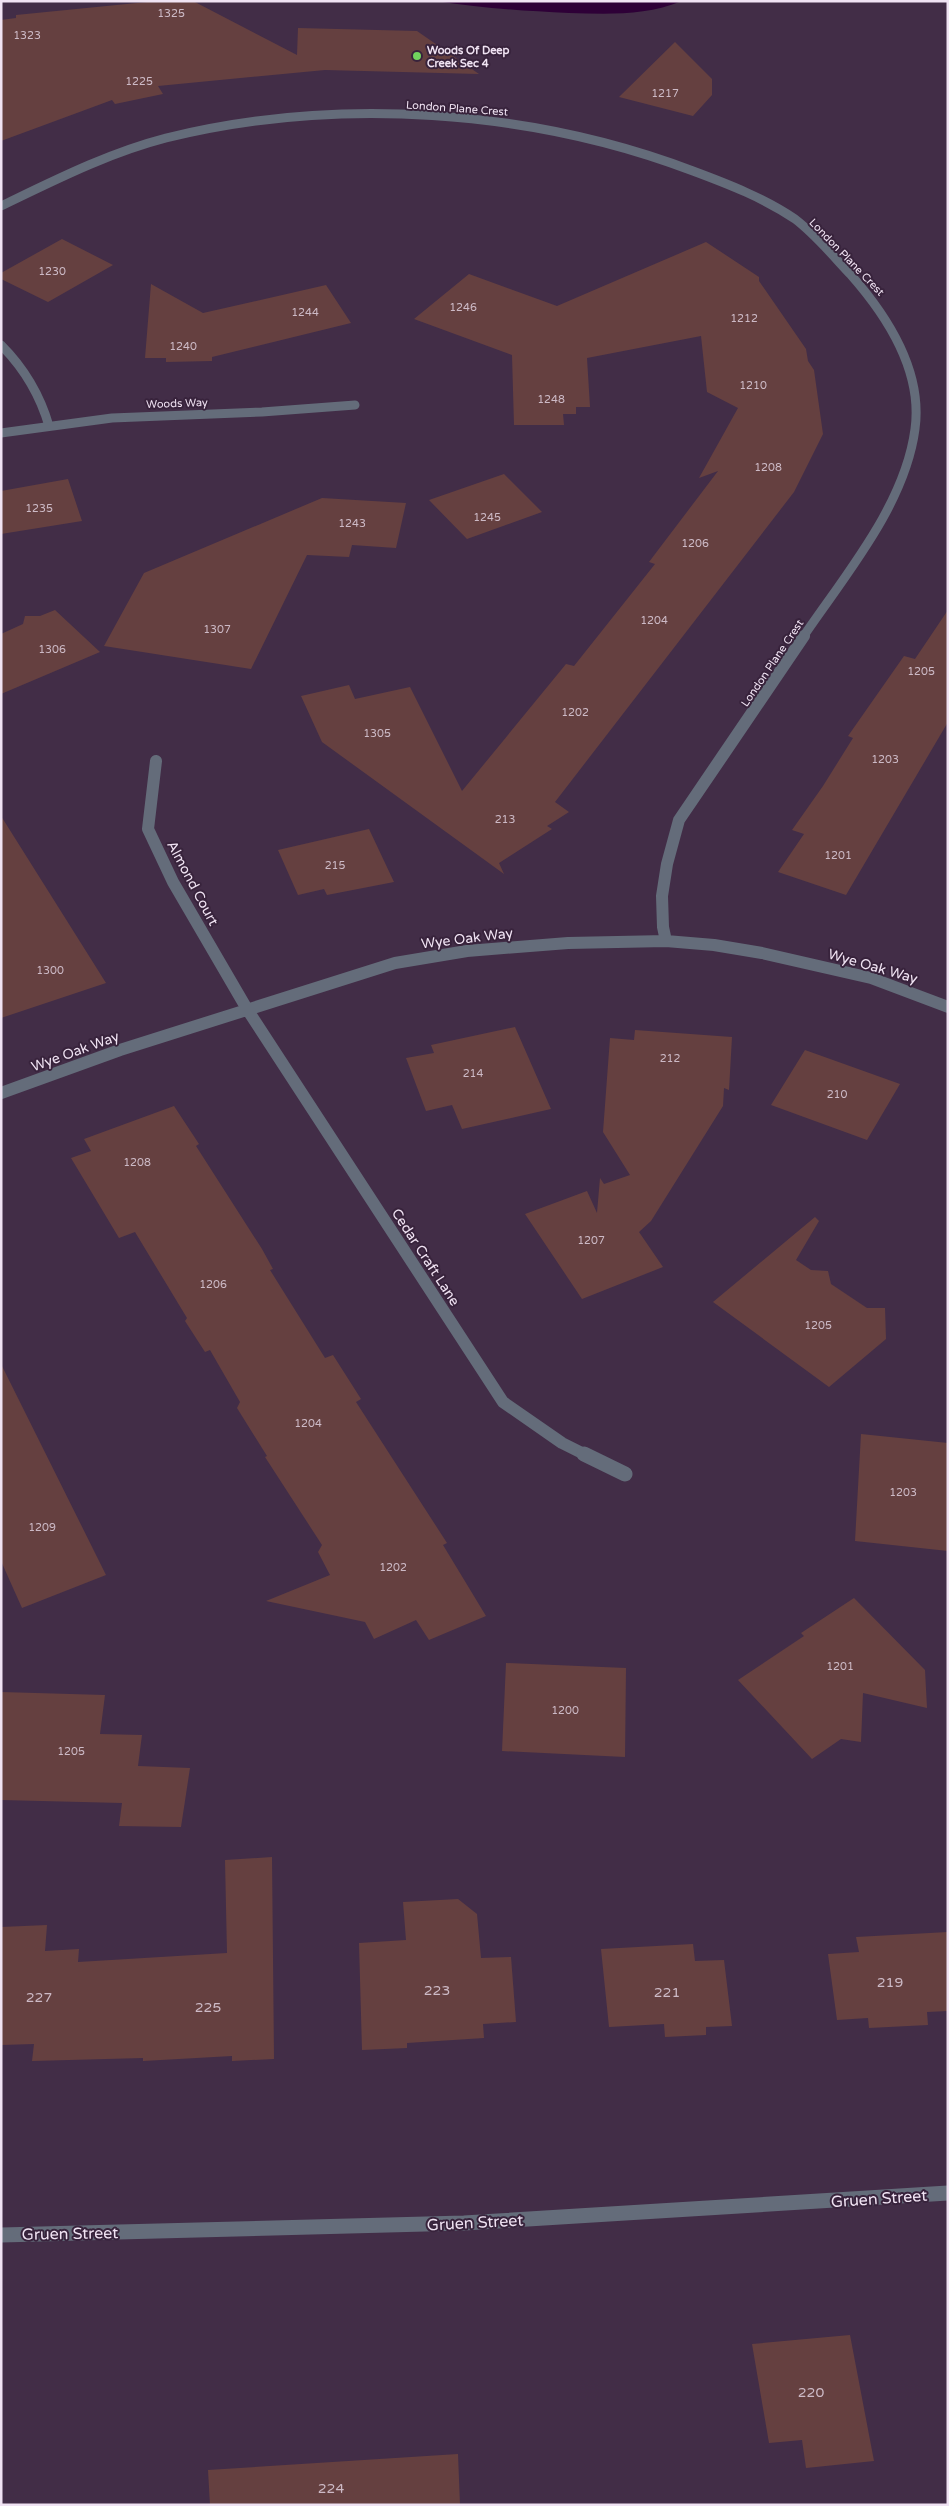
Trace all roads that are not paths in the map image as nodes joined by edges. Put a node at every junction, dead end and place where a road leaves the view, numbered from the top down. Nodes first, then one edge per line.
1 (1, 206) edge
2 (1, 345) edge
3 (355, 405) dead end
4 (50, 426) junction
5 (1, 433) edge
6 (156, 760) dead end
7 (666, 941) junction
8 (948, 1007) edge
9 (247, 1009) junction
10 (1, 1093) edge
11 (624, 1474) dead end
12 (948, 2193) edge
13 (1, 2235) edge

1 - 7 street, London Plane Crest
2 - 4 street
3 - 4 street, Woods Way
4 - 5 street, Woods Way
6 - 9 street, Almond Court
7 - 8 street, Wye Oak Way
7 - 9 street, Wye Oak Way
9 - 10 street, Wye Oak Way
9 - 11 street, Cedar Craft Lane
12 - 13 street, Gruen Street

